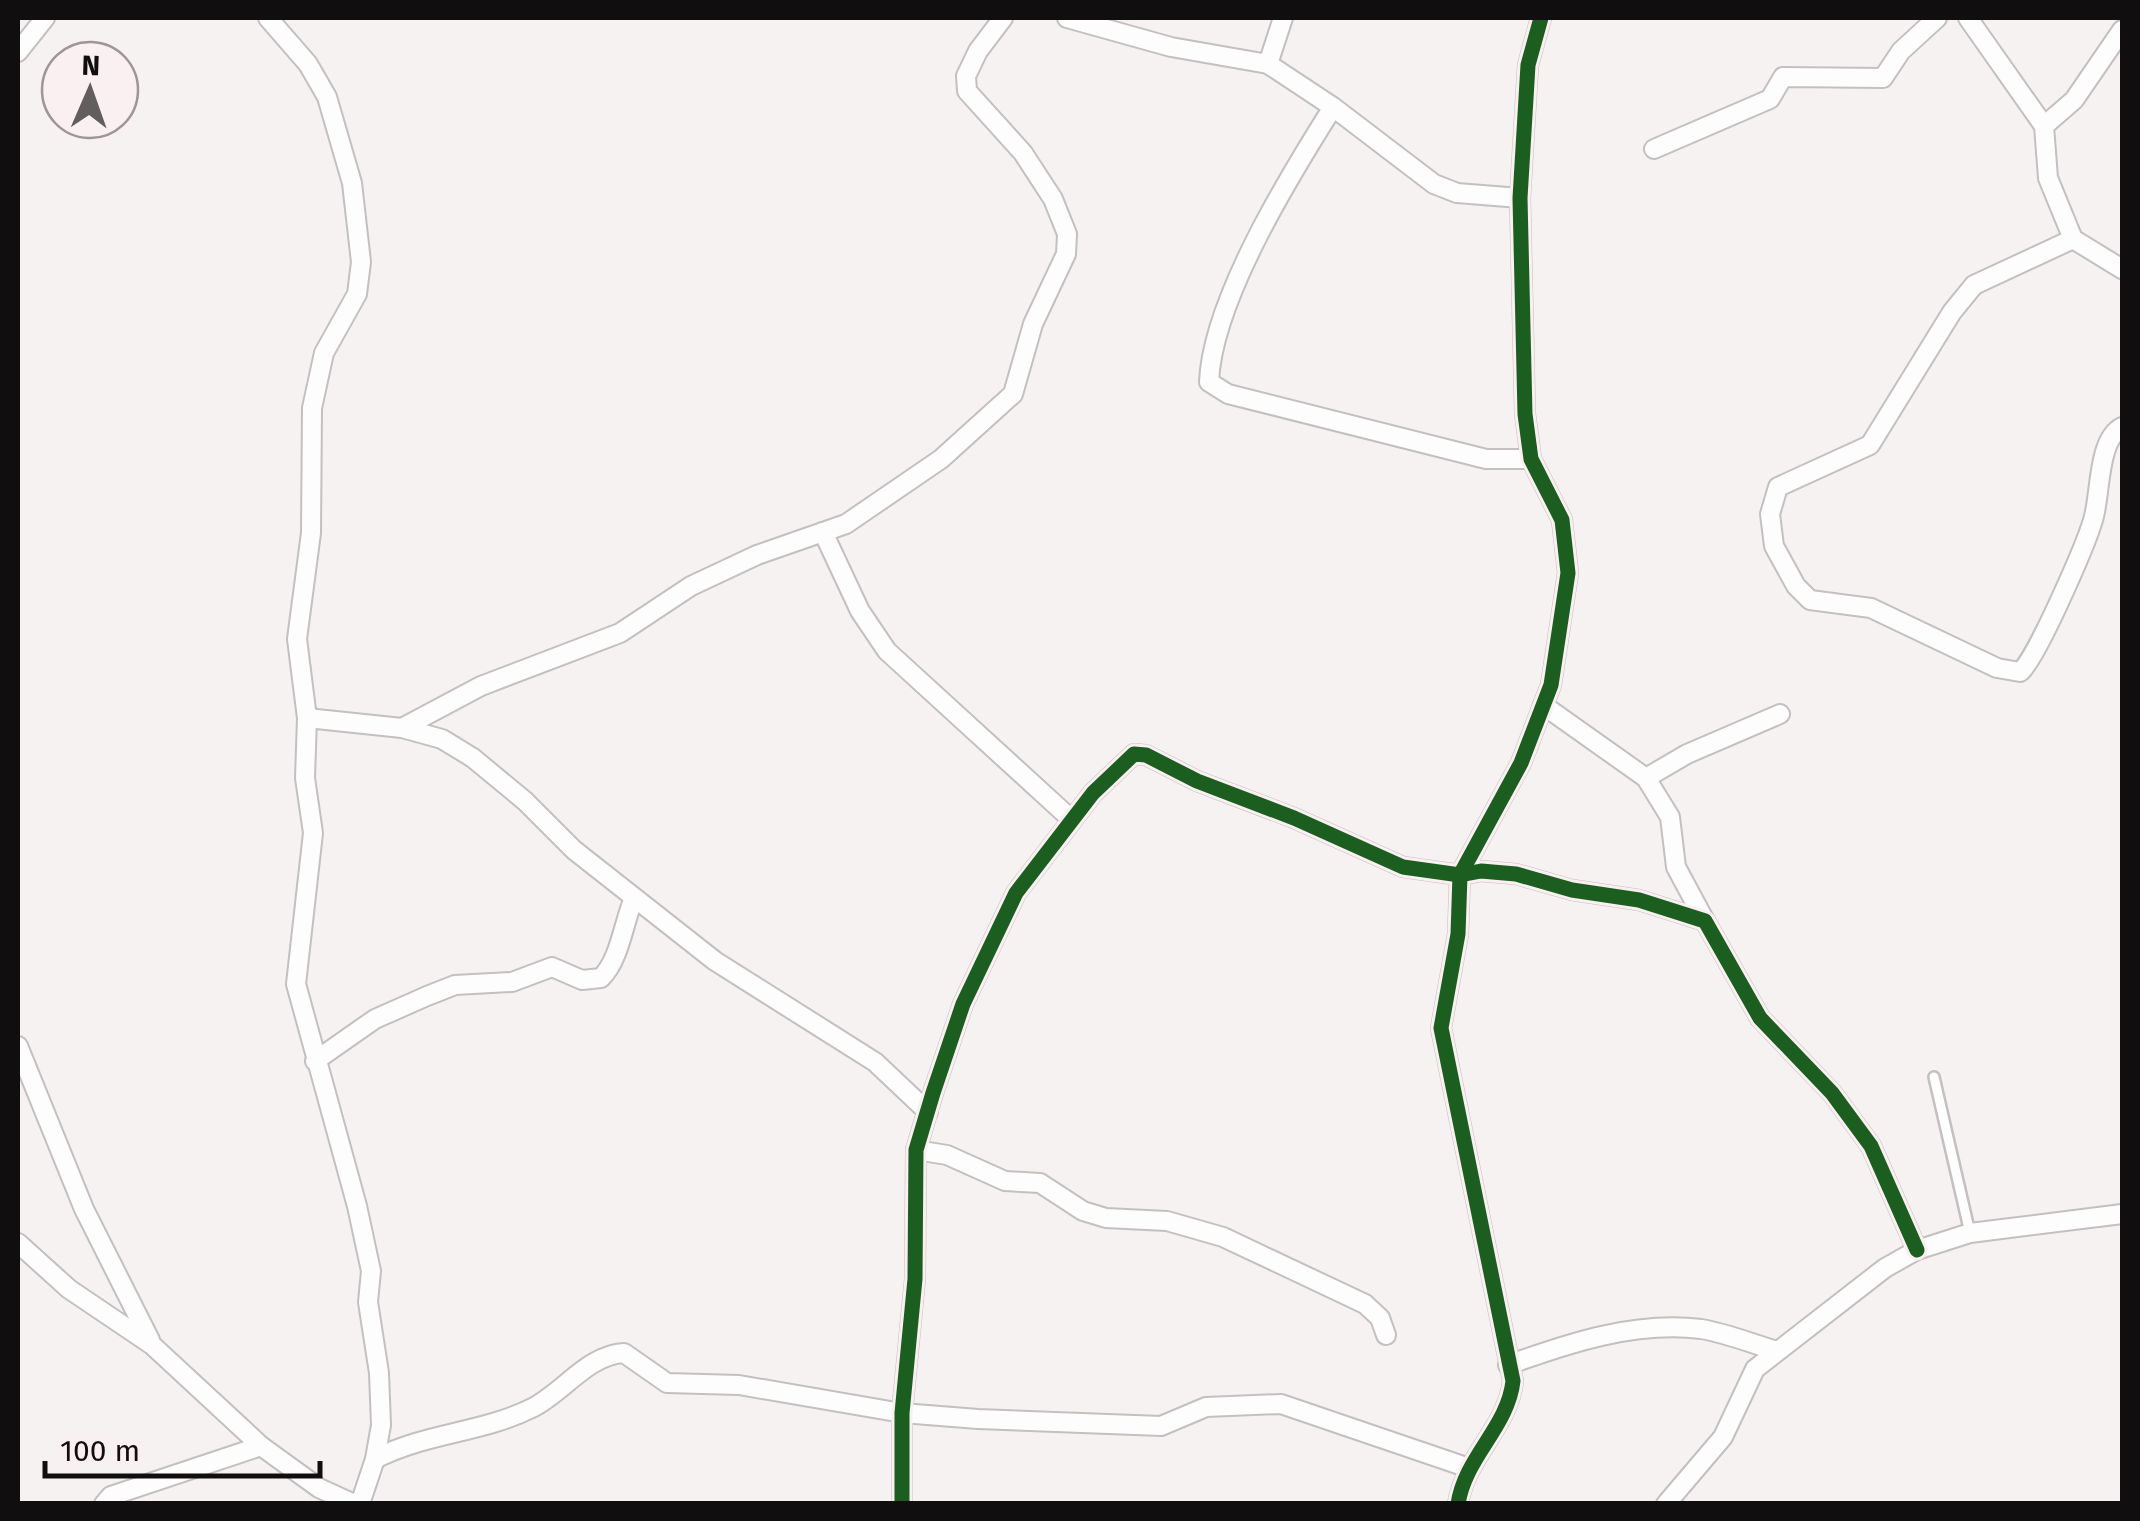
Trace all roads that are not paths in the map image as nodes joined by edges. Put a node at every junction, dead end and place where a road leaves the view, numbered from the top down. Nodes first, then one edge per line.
1 (45, 18) edge
2 (268, 18) edge
3 (1003, 18) edge
4 (1067, 18) edge
5 (1282, 18) edge
6 (1541, 18) edge
7 (1937, 18) edge
8 (1968, 18) edge
9 (2122, 30) edge
10 (18, 52) edge
11 (1268, 64) junction
12 (1333, 107) junction
13 (2044, 126) junction
14 (1654, 149) dead end
15 (1520, 198) junction
16 (2074, 239) junction
17 (2122, 269) edge
18 (2122, 427) edge
19 (1531, 459) junction
20 (822, 532) junction
21 (1544, 705) junction
22 (1780, 714) dead end
23 (307, 718) junction
24 (402, 728) junction
25 (1646, 778) junction
26 (1072, 820) junction
27 (1460, 875) junction
28 (634, 898) junction
29 (1705, 922) junction
30 (18, 1046) edge
31 (315, 1062) junction
32 (1934, 1078) dead end
33 (928, 1112) junction
34 (916, 1150) junction
35 (2122, 1214) edge
36 (1970, 1233) junction
37 (18, 1243) edge
38 (1917, 1250) junction
39 (1386, 1335) dead end
40 (152, 1345) junction
41 (1777, 1351) junction
42 (1508, 1364) junction
43 (902, 1412) junction
44 (261, 1446) junction
45 (375, 1459) junction
46 (1470, 1468) junction
47 (104, 1504) edge
48 (357, 1504) edge
49 (902, 1504) edge
50 (1458, 1504) edge
51 (1666, 1504) edge

1 - 10 street
2 - 23 street
3 - 20 street
4 - 11 street
5 - 11 street
6 - 15 street
7 - 14 street
8 - 13 street
9 - 13 street
11 - 12 street
12 - 15 street
12 - 19 street
13 - 16 street
15 - 19 street
16 - 17 street
16 - 18 street
19 - 21 street
20 - 24 street
20 - 26 street
21 - 25 street
21 - 27 street
22 - 25 street
23 - 24 street
23 - 31 street
24 - 28 street
25 - 29 street
26 - 27 street
26 - 33 street
27 - 29 street
27 - 42 street
28 - 31 street
28 - 33 street
29 - 38 street
30 - 40 street
31 - 45 street
32 - 36 lane
33 - 34 street
34 - 39 street
34 - 43 street
35 - 36 street
36 - 38 street
37 - 40 street
38 - 41 street
40 - 44 street
41 - 42 street
41 - 51 street
42 - 46 street
43 - 45 street
43 - 46 street
43 - 49 street
44 - 47 street
44 - 48 street
45 - 48 street
46 - 50 street

